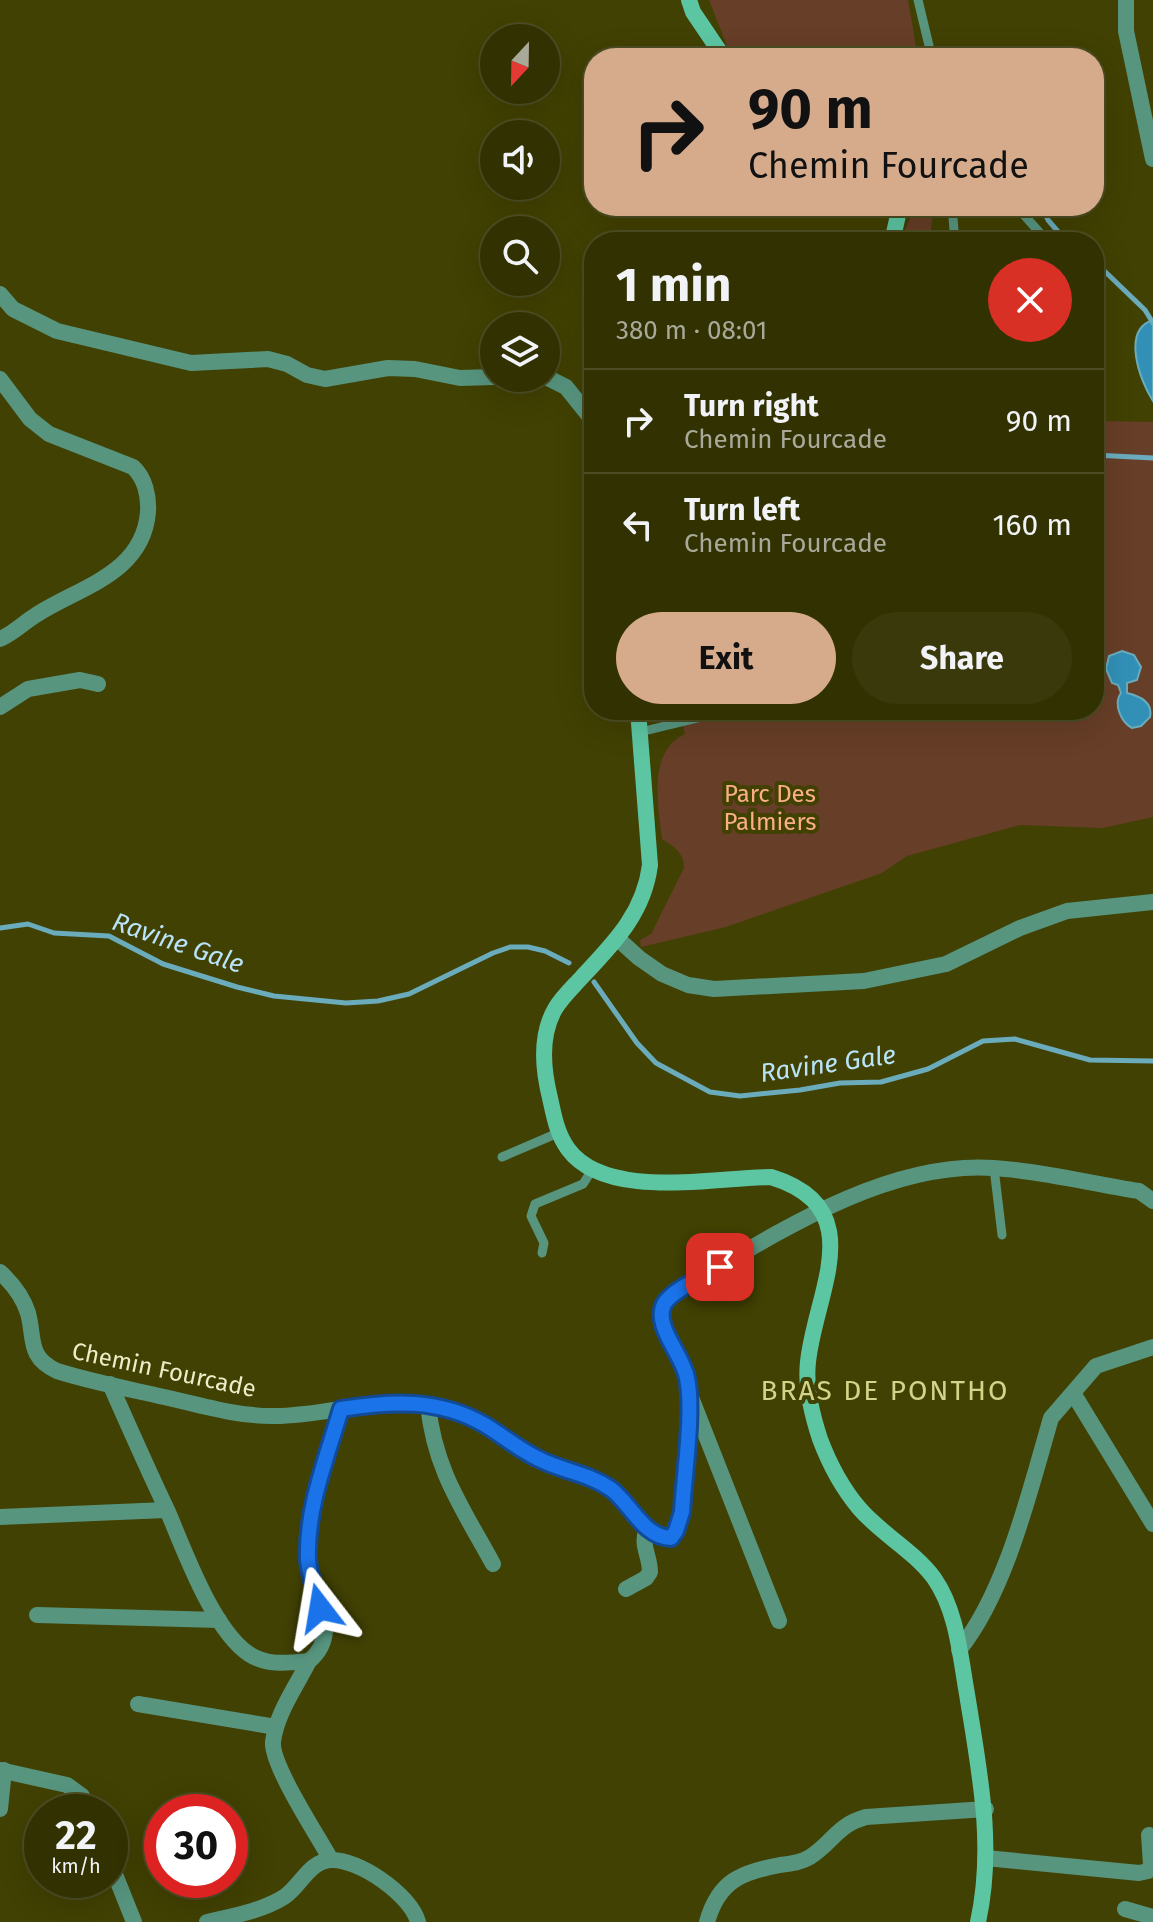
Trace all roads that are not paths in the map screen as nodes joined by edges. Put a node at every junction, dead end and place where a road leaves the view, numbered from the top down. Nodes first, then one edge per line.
1 (689, 0) edge
2 (918, 0) edge
3 (1126, 0) edge
4 (717, 48) edge
5 (930, 48) edge
6 (1153, 159) edge
7 (1025, 216) edge
8 (1039, 232) edge
9 (0, 294) edge
10 (480, 377) edge
11 (0, 379) edge
12 (560, 384) edge
13 (584, 410) edge
14 (0, 639) edge
15 (98, 684) dead end
16 (0, 707) edge
17 (639, 720) edge
18 (690, 720) edge
19 (640, 732) junction
20 (1153, 902) edge
21 (618, 939) junction
22 (558, 1133) junction
23 (502, 1157) dead end
24 (994, 1168) junction
25 (592, 1170) junction
26 (1153, 1201) edge
27 (820, 1209) junction
28 (1002, 1235) dead end
29 (542, 1253) dead end
30 (0, 1272) edge
31 (1153, 1347) edge
32 (110, 1384) junction
33 (1073, 1393) junction
34 (690, 1395) junction
35 (428, 1404) junction
36 (341, 1409) junction
37 (166, 1510) junction
38 (0, 1517) edge
39 (1153, 1524) edge
40 (647, 1529) junction
41 (493, 1564) dead end
42 (626, 1589) dead end
43 (37, 1615) dead end
44 (219, 1620) junction
45 (779, 1621) dead end
46 (959, 1650) junction
47 (309, 1661) junction
48 (138, 1704) dead end
49 (276, 1727) junction
50 (2, 1770) edge
51 (80, 1794) edge
52 (0, 1809) edge
53 (986, 1809) junction
54 (1149, 1835) dead end
55 (986, 1858) junction
56 (331, 1860) junction
57 (124, 1898) edge
58 (1125, 1909) dead end
59 (1153, 1917) edge
60 (134, 1922) edge
61 (207, 1922) edge
62 (418, 1922) edge
63 (707, 1922) edge
64 (978, 1922) edge

1 - 4 main road
2 - 5 lane
3 - 6 street
7 - 8 lane
9 - 10 street
11 - 14 street
12 - 13 street
15 - 16 street
17 - 19 main road
18 - 19 lane
19 - 21 main road
20 - 21 street
21 - 22 main road
22 - 23 lane
22 - 25 main road
24 - 26 street
24 - 27 street
24 - 28 lane
25 - 27 main road
25 - 29 lane
27 - 34 street
27 - 46 main road
30 - 32 street, Chemin Fourcade
31 - 33 street
32 - 36 street, Chemin Fourcade
32 - 37 street
33 - 39 street
33 - 46 street
34 - 40 street
34 - 45 street
35 - 36 street, Chemin Fourcade
35 - 40 street, Chemin Fourcade
35 - 41 street
36 - 47 street
37 - 38 street
37 - 44 street
40 - 42 street
43 - 44 street
44 - 47 street
46 - 53 main road
47 - 49 street
48 - 49 street
49 - 56 street
50 - 51 street
50 - 52 street
53 - 55 main road
53 - 63 street
54 - 55 street
55 - 64 main road
56 - 61 street
56 - 62 street
57 - 60 street
58 - 59 street

